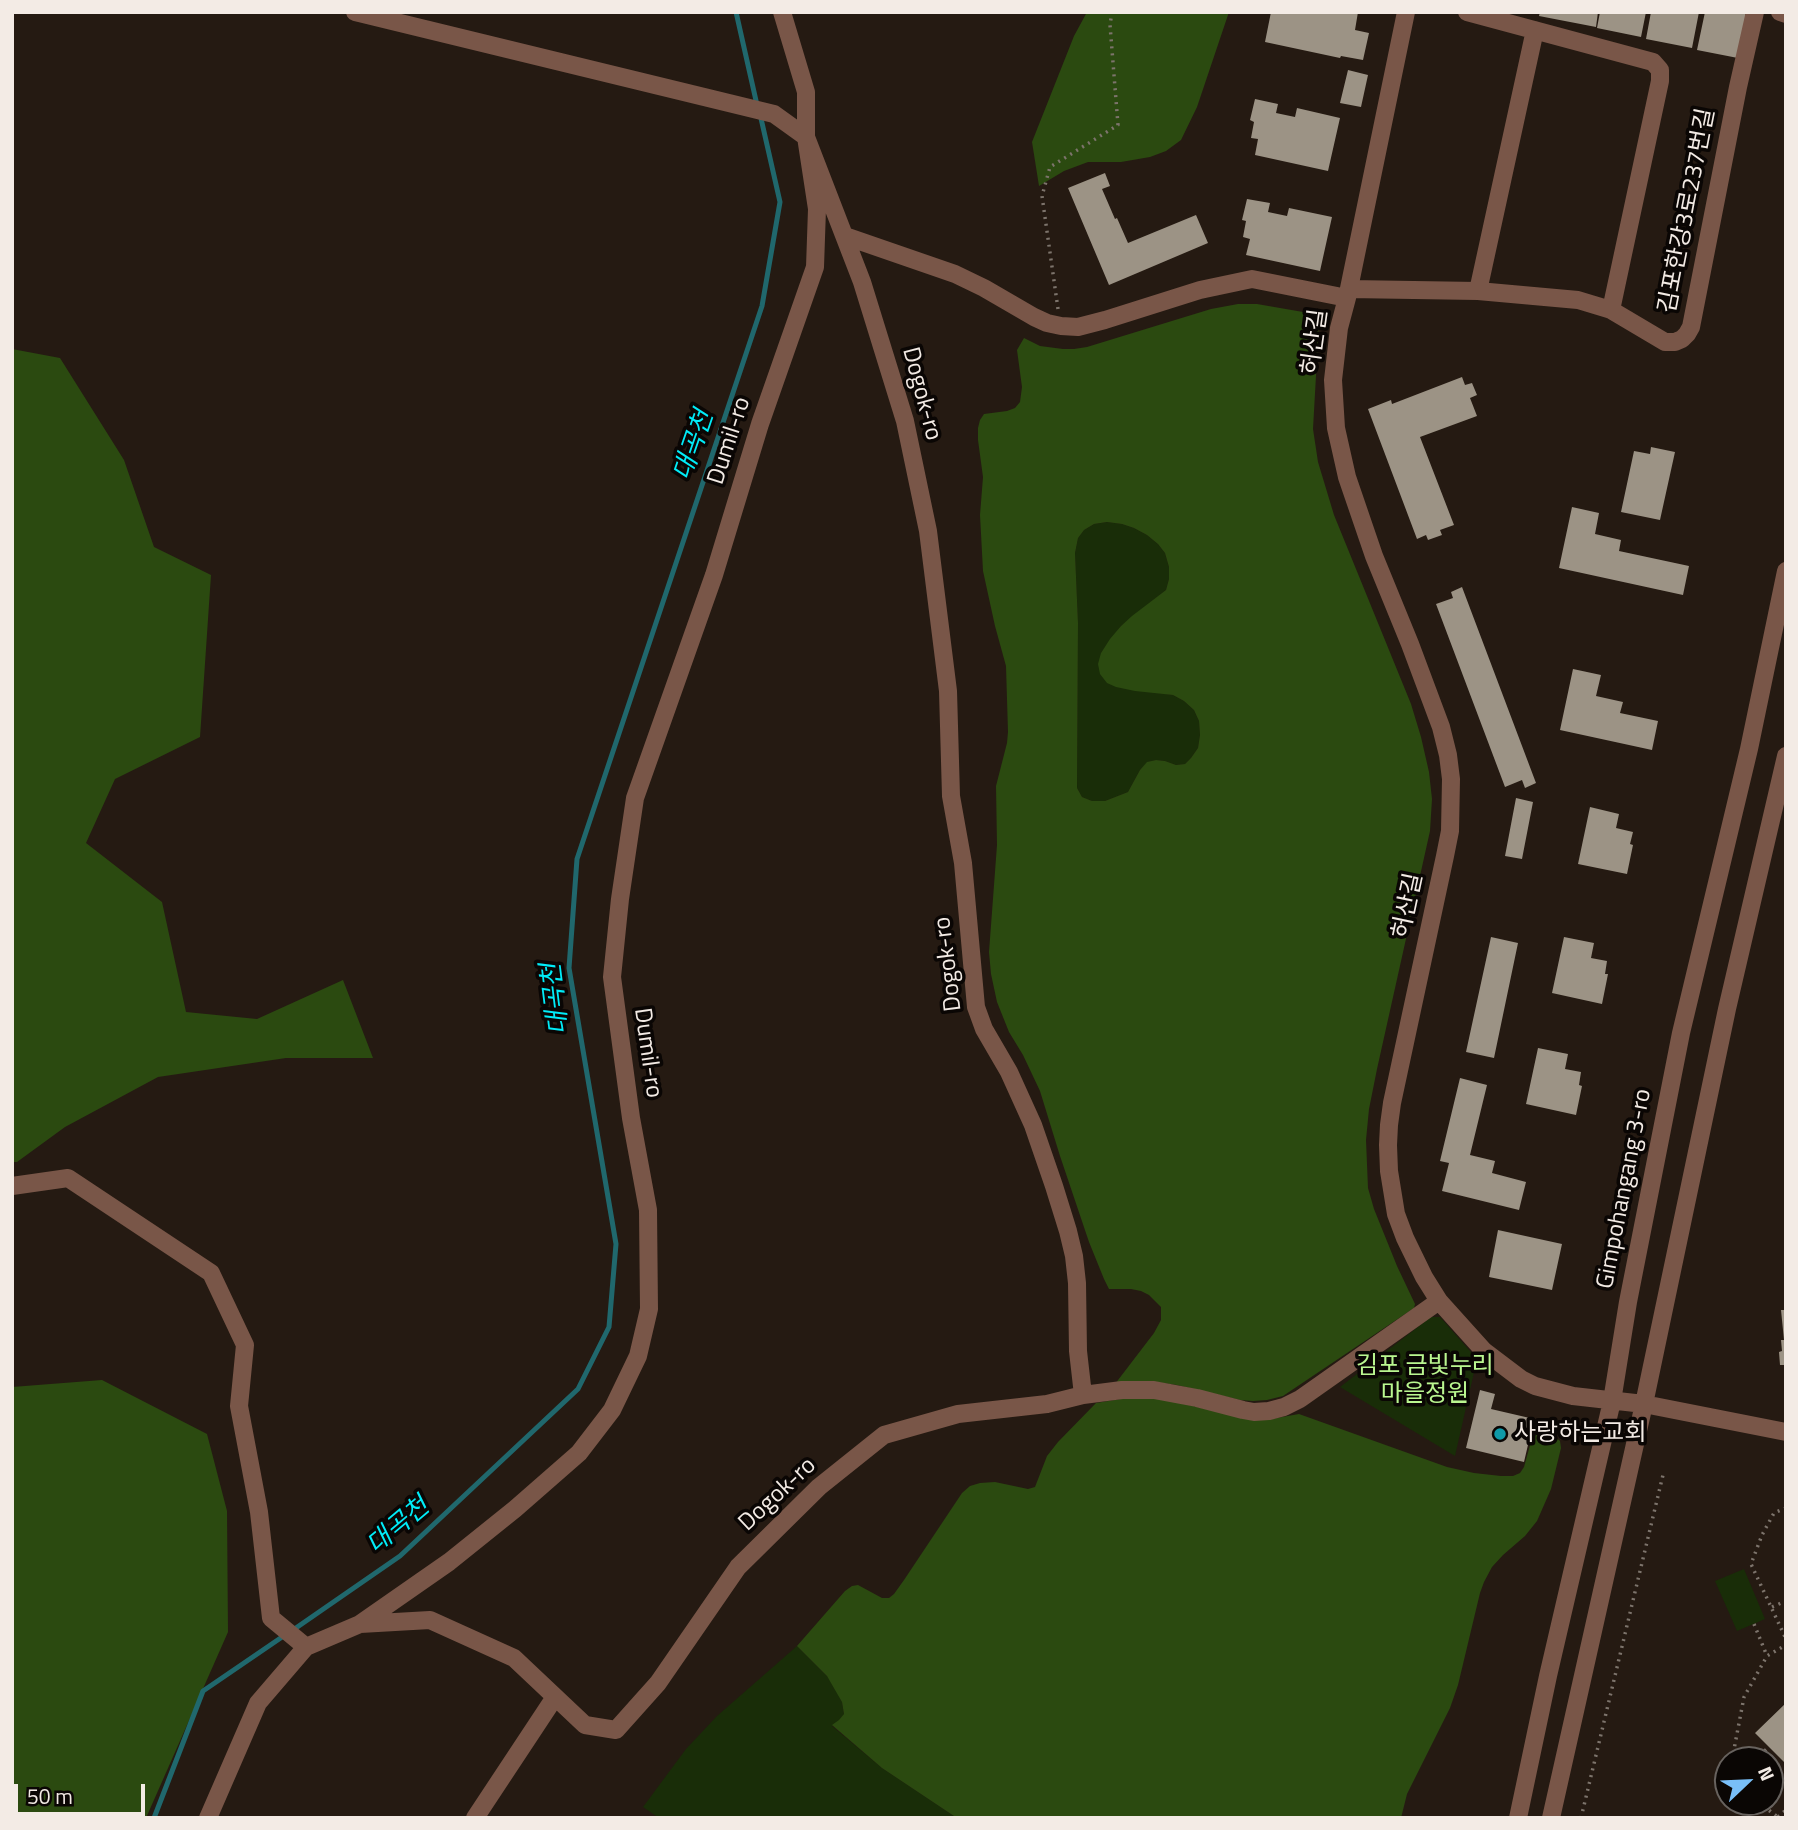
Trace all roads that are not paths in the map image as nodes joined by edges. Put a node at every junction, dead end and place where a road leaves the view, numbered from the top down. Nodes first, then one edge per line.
1 (355, 12) edge
2 (782, 12) edge
3 (1406, 12) edge
4 (1467, 12) edge
5 (1755, 12) edge
6 (1780, 12) edge
7 (1786, 14) edge
8 (1535, 30) junction
9 (806, 137) junction
10 (845, 236) junction
11 (1478, 291) junction
12 (1348, 293) junction
13 (1611, 310) junction
14 (1786, 571) edge
15 (1786, 756) edge
16 (12, 1186) edge
17 (1439, 1301) junction
18 (1083, 1395) junction
19 (1612, 1401) junction
20 (1644, 1404) junction
21 (1786, 1432) edge
22 (360, 1624) junction
23 (302, 1644) junction
24 (555, 1697) junction
25 (208, 1818) edge
26 (475, 1818) edge
27 (1518, 1818) edge
28 (1551, 1818) edge

1 - 9 street
2 - 9 street, Dogok-ro
3 - 12 street
4 - 8 street
5 - 13 street, 김포한강3로237번길
6 - 7 street
8 - 11 street
8 - 13 street
9 - 10 street, Dogok-ro
9 - 22 street, Dumil-ro
10 - 12 street, 김포한강3로237번길
10 - 18 street, Dogok-ro
11 - 12 street, 김포한강3로237번길
11 - 13 street, 김포한강3로237번길
12 - 17 street, 허산길
14 - 19 street, Gimpohangang 3-ro
15 - 20 street
16 - 23 street
17 - 18 street
17 - 19 street, 허산길
18 - 24 street, Dogok-ro
19 - 20 street, 허산길
19 - 27 street, Gimpohangang 3-ro
20 - 21 street, 허산길
20 - 28 street
22 - 23 street, Dumil-ro
22 - 24 street
23 - 25 street, Dumil-ro
24 - 26 street

